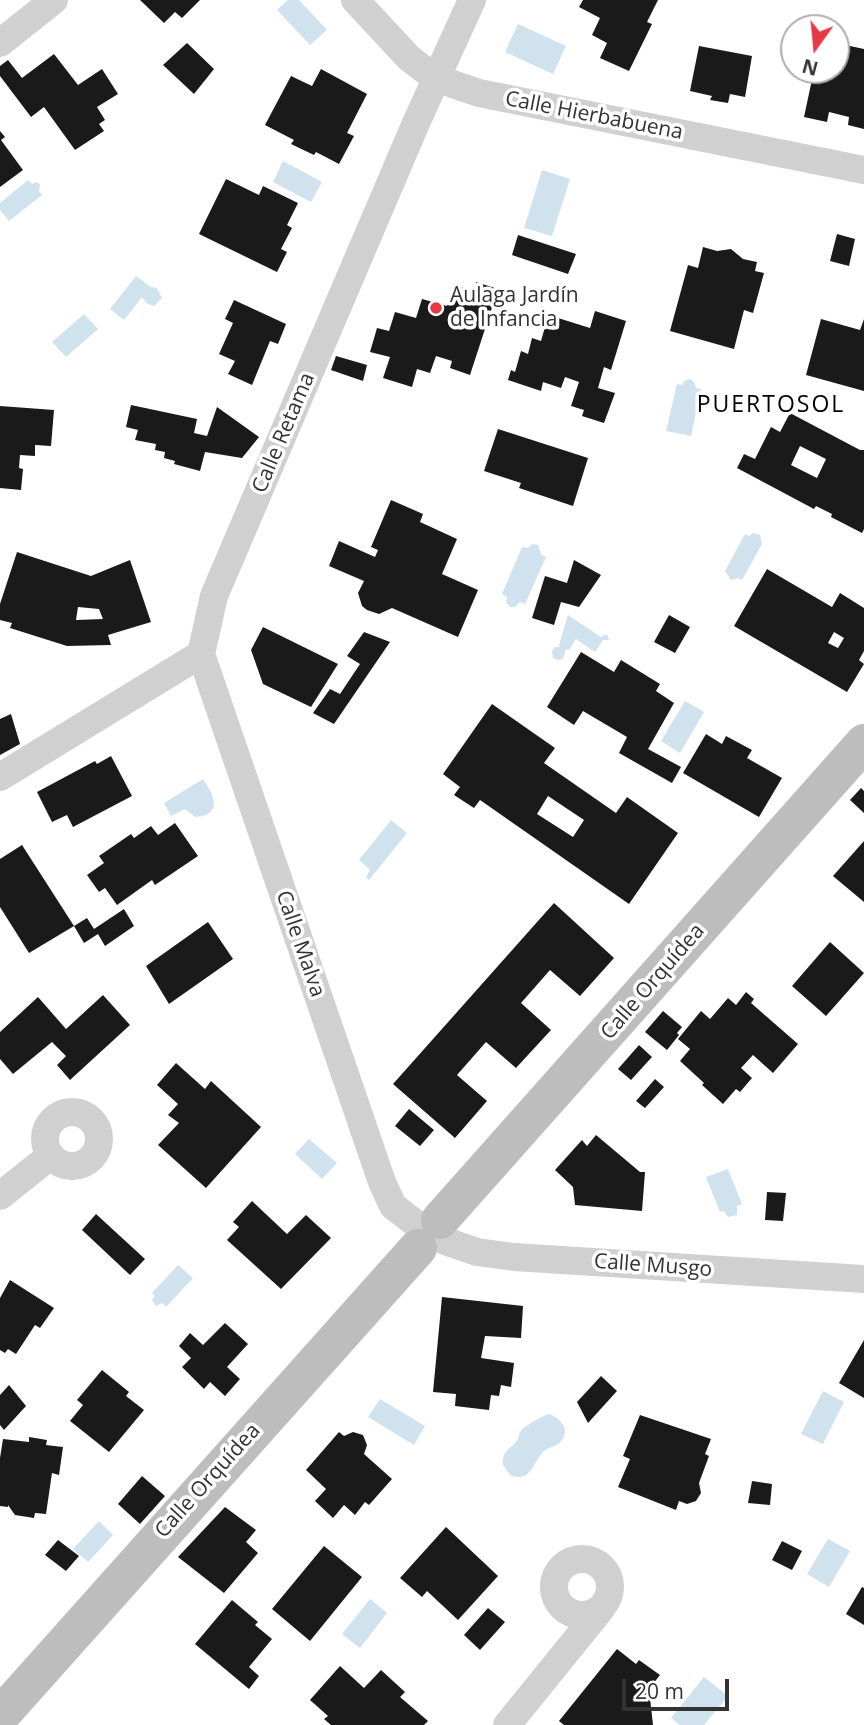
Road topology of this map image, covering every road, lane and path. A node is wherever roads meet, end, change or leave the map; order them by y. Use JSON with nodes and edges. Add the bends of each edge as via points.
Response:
{"nodes":[{"id":1,"x":54,"y":0,"type":"edge"},
{"id":2,"x":355,"y":0,"type":"edge"},
{"id":3,"x":472,"y":0,"type":"edge"},
{"id":4,"x":0,"y":43,"type":"edge"},
{"id":5,"x":435,"y":78,"type":"junction"},
{"id":6,"x":864,"y":170,"type":"edge"},
{"id":7,"x":201,"y":654,"type":"junction"},
{"id":8,"x":864,"y":743,"type":"edge"},
{"id":9,"x":0,"y":777,"type":"edge"},
{"id":10,"x":50,"y":1156,"type":"dead end"},
{"id":11,"x":0,"y":1196,"type":"edge"},
{"id":12,"x":430,"y":1233,"type":"junction"},
{"id":13,"x":864,"y":1279,"type":"edge"},
{"id":14,"x":601,"y":1609,"type":"dead end"},
{"id":15,"x":0,"y":1716,"type":"edge"},
{"id":16,"x":507,"y":1725,"type":"edge"}],
"edges":[{"from":1,"to":4,"type":"street"},
{"from":2,"to":5,"type":"street","name":"Calle Hierbabuena","via":[[409,58]]},
{"from":3,"to":5,"type":"street","name":"Calle Retama"},
{"from":5,"to":6,"type":"street","name":"Calle Hierbabuena","via":[[479,93]]},
{"from":5,"to":7,"type":"street","name":"Calle Retama","via":[[214,596]]},
{"from":7,"to":9,"type":"street"},
{"from":7,"to":12,"type":"street","name":"Calle Malva","via":[[382,1182],[393,1206]]},
{"from":8,"to":12,"type":"street","name":"Calle Orquídea"},
{"from":10,"to":11,"type":"street"},
{"from":12,"to":13,"type":"street","name":"Calle Musgo","via":[[477,1252],[513,1257]]},
{"from":12,"to":15,"type":"street","name":"Calle Orquídea"},
{"from":14,"to":16,"type":"street"}]}
